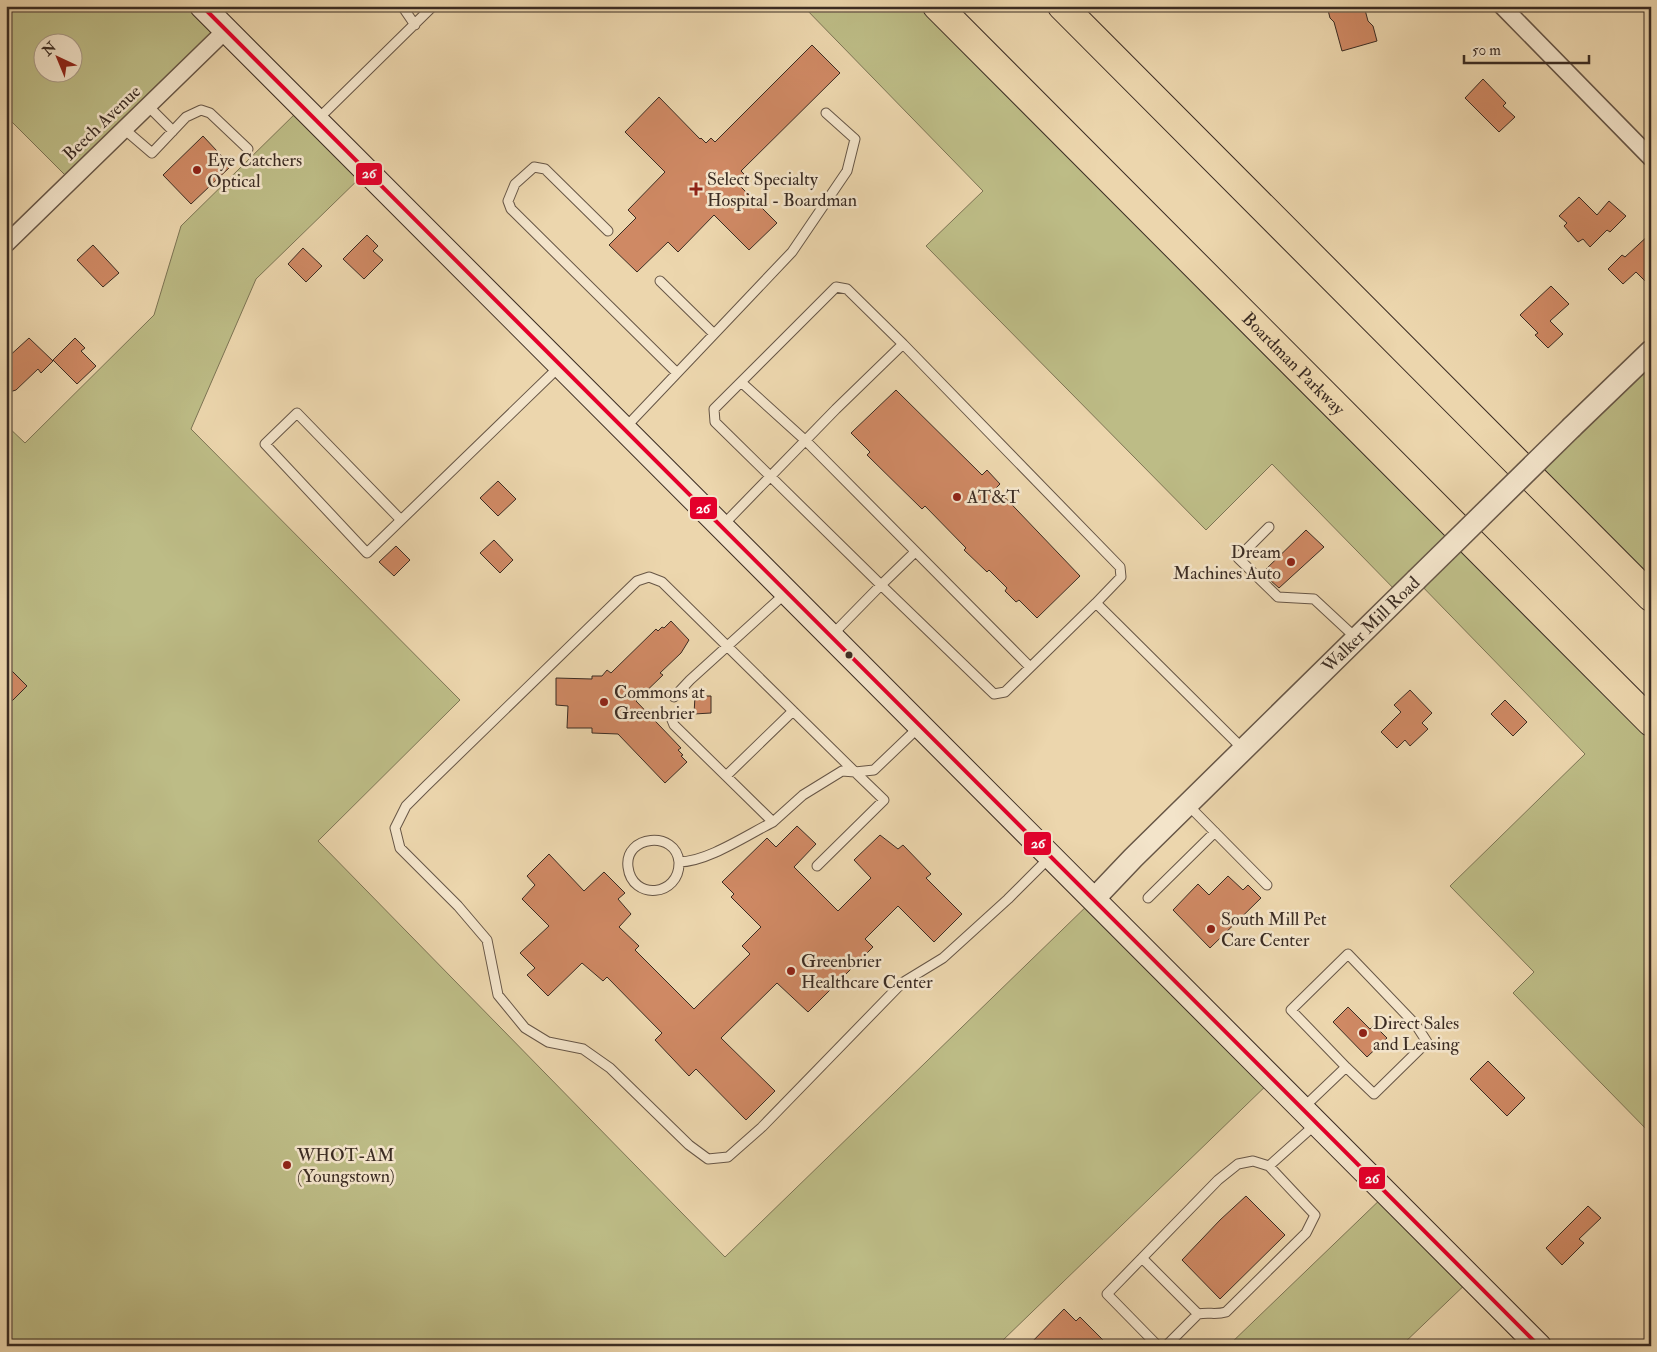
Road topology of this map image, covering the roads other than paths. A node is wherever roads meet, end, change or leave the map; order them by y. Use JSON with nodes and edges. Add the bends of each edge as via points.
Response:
{"nodes":[{"id":1,"x":202,"y":6,"type":"edge"},
{"id":2,"x":402,"y":6,"type":"edge"},
{"id":3,"x":433,"y":6,"type":"edge"},
{"id":4,"x":937,"y":6,"type":"edge"},
{"id":5,"x":1062,"y":6,"type":"edge"},
{"id":6,"x":1502,"y":6,"type":"edge"},
{"id":7,"x":415,"y":25,"type":"junction"},
{"id":8,"x":226,"y":30,"type":"junction"},
{"id":9,"x":148,"y":106,"type":"junction"},
{"id":10,"x":826,"y":112,"type":"dead end"},
{"id":11,"x":316,"y":121,"type":"junction"},
{"id":12,"x":124,"y":129,"type":"junction"},
{"id":13,"x":173,"y":131,"type":"junction"},
{"id":14,"x":248,"y":149,"type":"dead end"},
{"id":15,"x":1651,"y":158,"type":"edge"},
{"id":16,"x":608,"y":231,"type":"dead end"},
{"id":17,"x":6,"y":244,"type":"edge"},
{"id":18,"x":660,"y":281,"type":"dead end"},
{"id":19,"x":714,"y":334,"type":"junction"},
{"id":20,"x":903,"y":344,"type":"junction"},
{"id":21,"x":1651,"y":351,"type":"edge"},
{"id":22,"x":560,"y":365,"type":"junction"},
{"id":23,"x":677,"y":373,"type":"junction"},
{"id":24,"x":741,"y":382,"type":"junction"},
{"id":25,"x":623,"y":429,"type":"junction"},
{"id":26,"x":806,"y":442,"type":"junction"},
{"id":27,"x":770,"y":476,"type":"junction"},
{"id":28,"x":401,"y":520,"type":"junction"},
{"id":29,"x":721,"y":527,"type":"junction"},
{"id":30,"x":1268,"y":527,"type":"dead end"},
{"id":31,"x":914,"y":553,"type":"junction"},
{"id":32,"x":881,"y":586,"type":"junction"},
{"id":33,"x":787,"y":592,"type":"junction"},
{"id":34,"x":1651,"y":597,"type":"edge"},
{"id":35,"x":1096,"y":602,"type":"junction"},
{"id":36,"x":831,"y":636,"type":"junction"},
{"id":37,"x":1356,"y":638,"type":"junction"},
{"id":38,"x":727,"y":647,"type":"junction"},
{"id":39,"x":1030,"y":667,"type":"junction"},
{"id":40,"x":674,"y":697,"type":"dead end"},
{"id":41,"x":793,"y":711,"type":"junction"},
{"id":42,"x":670,"y":715,"type":"dead end"},
{"id":43,"x":1651,"y":722,"type":"edge"},
{"id":44,"x":920,"y":726,"type":"junction"},
{"id":45,"x":1244,"y":749,"type":"junction"},
{"id":46,"x":855,"y":772,"type":"junction"},
{"id":47,"x":726,"y":776,"type":"junction"},
{"id":48,"x":1187,"y":804,"type":"junction"},
{"id":49,"x":773,"y":822,"type":"junction"},
{"id":50,"x":1215,"y":832,"type":"junction"},
{"id":51,"x":1051,"y":856,"type":"junction"},
{"id":52,"x":679,"y":862,"type":"junction"},
{"id":53,"x":817,"y":866,"type":"dead end"},
{"id":54,"x":1267,"y":885,"type":"dead end"},
{"id":55,"x":1148,"y":898,"type":"dead end"},
{"id":56,"x":1094,"y":899,"type":"junction"},
{"id":57,"x":1346,"y":1067,"type":"junction"},
{"id":58,"x":1310,"y":1116,"type":"junction"},
{"id":59,"x":1269,"y":1166,"type":"junction"},
{"id":60,"x":1142,"y":1258,"type":"junction"},
{"id":61,"x":1198,"y":1314,"type":"junction"},
{"id":62,"x":1538,"y":1345,"type":"edge"},
{"id":63,"x":1158,"y":1346,"type":"edge"},
{"id":64,"x":1166,"y":1346,"type":"edge"}],
"edges":[{"from":1,"to":8,"type":"main road"},
{"from":2,"to":7,"type":"lane"},
{"from":3,"to":7,"type":"lane"},
{"from":4,"to":43,"type":"highway","name":"Boardman Parkway"},
{"from":5,"to":34,"type":"highway"},
{"from":6,"to":15,"type":"street"},
{"from":7,"to":11,"type":"lane"},
{"from":8,"to":9,"type":"street","name":"Beech Avenue"},
{"from":8,"to":11,"type":"main road"},
{"from":9,"to":12,"type":"street","name":"Beech Avenue"},
{"from":9,"to":13,"type":"lane"},
{"from":10,"to":19,"type":"lane","via":[[855,139],[847,170],[792,252]]},
{"from":11,"to":22,"type":"main road"},
{"from":12,"to":13,"type":"lane","via":[[152,153]]},
{"from":12,"to":17,"type":"street","name":"Beech Avenue"},
{"from":13,"to":14,"type":"lane","via":[[186,117],[200,110],[210,113]]},
{"from":16,"to":23,"type":"lane","via":[[545,169],[534,167],[515,184],[508,201],[511,209]]},
{"from":18,"to":19,"type":"lane"},
{"from":19,"to":23,"type":"lane"},
{"from":20,"to":24,"type":"lane","via":[[847,289],[836,287]]},
{"from":20,"to":26,"type":"lane"},
{"from":20,"to":35,"type":"lane","via":[[1120,566],[1121,577]]},
{"from":21,"to":37,"type":"street","name":"Walker Mill Road","bridge":true},
{"from":22,"to":25,"type":"main road"},
{"from":22,"to":28,"type":"lane"},
{"from":23,"to":25,"type":"lane"},
{"from":24,"to":26,"type":"lane"},
{"from":24,"to":27,"type":"lane","via":[[714,409],[715,422]]},
{"from":25,"to":29,"type":"main road"},
{"from":26,"to":27,"type":"lane"},
{"from":26,"to":31,"type":"lane"},
{"from":27,"to":29,"type":"lane"},
{"from":27,"to":32,"type":"lane"},
{"from":28,"to":28,"type":"lane","via":[[367,553],[265,444],[297,413]]},
{"from":29,"to":33,"type":"main road"},
{"from":30,"to":37,"type":"lane","via":[[1238,558],[1278,597],[1314,599]]},
{"from":31,"to":32,"type":"lane"},
{"from":31,"to":39,"type":"lane"},
{"from":32,"to":36,"type":"lane"},
{"from":32,"to":39,"type":"lane","via":[[994,694],[1005,692]]},
{"from":33,"to":36,"type":"main road"},
{"from":33,"to":38,"type":"lane"},
{"from":35,"to":39,"type":"lane"},
{"from":35,"to":45,"type":"lane"},
{"from":36,"to":44,"type":"main road"},
{"from":37,"to":45,"type":"street","name":"Walker Mill Road"},
{"from":38,"to":40,"type":"lane"},
{"from":38,"to":41,"type":"lane"},
{"from":38,"to":51,"type":"lane","via":[[662,582],[649,577],[637,581],[406,806],[395,828],[400,848],[487,940],[498,995],[525,1028],[548,1042],[583,1049],[610,1068],[689,1145],[708,1159],[728,1156],[762,1128],[902,983],[943,958]]},
{"from":41,"to":46,"type":"lane"},
{"from":41,"to":47,"type":"lane"},
{"from":42,"to":47,"type":"lane","via":[[674,725]]},
{"from":44,"to":46,"type":"lane","via":[[874,770]]},
{"from":44,"to":51,"type":"main road"},
{"from":45,"to":48,"type":"street","name":"Walker Mill Road"},
{"from":46,"to":49,"type":"lane","via":[[842,771],[803,795]]},
{"from":46,"to":53,"type":"lane","via":[[884,800]]},
{"from":47,"to":49,"type":"lane"},
{"from":48,"to":50,"type":"lane"},
{"from":48,"to":56,"type":"street","name":"Walker Mill Road"},
{"from":49,"to":52,"type":"lane","via":[[703,858]]},
{"from":50,"to":54,"type":"lane"},
{"from":50,"to":55,"type":"lane"},
{"from":51,"to":56,"type":"main road"},
{"from":52,"to":52,"type":"lane","via":[[674,849],[655,839],[645,840],[636,846],[628,866],[637,885],[657,891],[675,879]]},
{"from":56,"to":58,"type":"main road"},
{"from":57,"to":57,"type":"lane","via":[[1374,1094],[1427,1042],[1416,1025],[1348,954],[1291,1010]]},
{"from":57,"to":58,"type":"lane"},
{"from":58,"to":59,"type":"lane"},
{"from":58,"to":62,"type":"main road"},
{"from":59,"to":60,"type":"lane","via":[[1253,1161],[1238,1164],[1218,1180]]},
{"from":59,"to":61,"type":"lane","via":[[1315,1215],[1306,1233],[1226,1312]]},
{"from":60,"to":61,"type":"lane"},
{"from":60,"to":63,"type":"lane","via":[[1106,1294]]},
{"from":61,"to":64,"type":"lane"}]}
